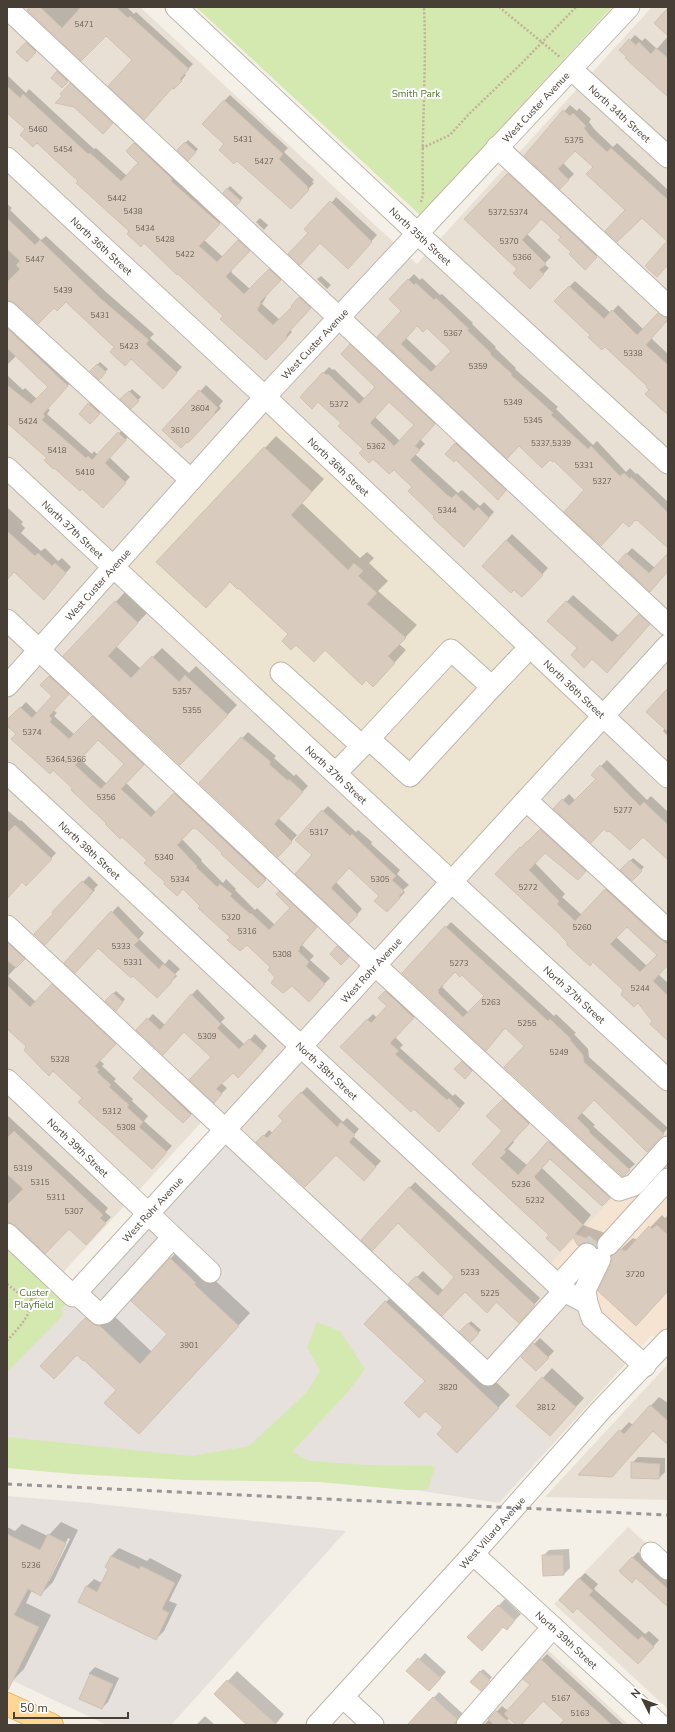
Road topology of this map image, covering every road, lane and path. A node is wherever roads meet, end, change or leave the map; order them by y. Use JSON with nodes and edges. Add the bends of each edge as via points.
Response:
{"nodes":[{"id":1,"x":176,"y":7,"type":"edge"},
{"id":2,"x":424,"y":7,"type":"edge"},
{"id":3,"x":500,"y":7,"type":"edge"},
{"id":4,"x":575,"y":7,"type":"edge"},
{"id":5,"x":629,"y":7,"type":"edge"},
{"id":6,"x":7,"y":8,"type":"edge"},
{"id":7,"x":543,"y":42,"type":"junction"},
{"id":8,"x":566,"y":63,"type":"junction"},
{"id":9,"x":497,"y":147,"type":"junction"},
{"id":10,"x":422,"y":148,"type":"junction"},
{"id":11,"x":7,"y":158,"type":"edge"},
{"id":12,"x":668,"y":158,"type":"edge"},
{"id":13,"x":420,"y":207,"type":"dead end"},
{"id":14,"x":417,"y":232,"type":"junction"},
{"id":15,"x":668,"y":306,"type":"edge"},
{"id":16,"x":7,"y":312,"type":"edge"},
{"id":17,"x":338,"y":317,"type":"junction"},
{"id":18,"x":265,"y":398,"type":"junction"},
{"id":19,"x":668,"y":463,"type":"edge"},
{"id":20,"x":7,"y":468,"type":"edge"},
{"id":21,"x":191,"y":480,"type":"junction"},
{"id":22,"x":113,"y":566,"type":"junction"},
{"id":23,"x":7,"y":620,"type":"edge"},
{"id":24,"x":668,"y":625,"type":"edge"},
{"id":25,"x":668,"y":645,"type":"edge"},
{"id":26,"x":530,"y":647,"type":"junction"},
{"id":27,"x":39,"y":650,"type":"junction"},
{"id":28,"x":281,"y":673,"type":"dead end"},
{"id":29,"x":7,"y":686,"type":"edge"},
{"id":30,"x":492,"y":687,"type":"junction"},
{"id":31,"x":604,"y":716,"type":"junction"},
{"id":32,"x":365,"y":742,"type":"junction"},
{"id":33,"x":7,"y":773,"type":"edge"},
{"id":34,"x":336,"y":773,"type":"junction"},
{"id":35,"x":668,"y":777,"type":"edge"},
{"id":36,"x":526,"y":800,"type":"junction"},
{"id":37,"x":451,"y":881,"type":"junction"},
{"id":38,"x":7,"y":926,"type":"edge"},
{"id":39,"x":668,"y":930,"type":"edge"},
{"id":40,"x":375,"y":965,"type":"junction"},
{"id":41,"x":301,"y":1046,"type":"junction"},
{"id":42,"x":7,"y":1080,"type":"edge"},
{"id":43,"x":668,"y":1080,"type":"edge"},
{"id":44,"x":226,"y":1129,"type":"junction"},
{"id":45,"x":668,"y":1147,"type":"edge"},
{"id":46,"x":668,"y":1179,"type":"edge"},
{"id":47,"x":150,"y":1214,"type":"junction"},
{"id":48,"x":7,"y":1234,"type":"edge"},
{"id":49,"x":173,"y":1237,"type":"junction"},
{"id":50,"x":598,"y":1250,"type":"junction"},
{"id":51,"x":210,"y":1272,"type":"dead end"},
{"id":52,"x":7,"y":1284,"type":"edge"},
{"id":53,"x":561,"y":1289,"type":"junction"},
{"id":54,"x":69,"y":1291,"type":"junction"},
{"id":55,"x":31,"y":1298,"type":"junction"},
{"id":56,"x":588,"y":1303,"type":"junction"},
{"id":57,"x":668,"y":1340,"type":"edge"},
{"id":58,"x":7,"y":1341,"type":"edge"},
{"id":59,"x":644,"y":1366,"type":"junction"},
{"id":60,"x":473,"y":1554,"type":"junction"},
{"id":61,"x":651,"y":1554,"type":"dead end"},
{"id":62,"x":668,"y":1569,"type":"edge"},
{"id":63,"x":553,"y":1627,"type":"junction"},
{"id":64,"x":343,"y":1697,"type":"junction"},
{"id":65,"x":7,"y":1704,"type":"edge"},
{"id":66,"x":52,"y":1725,"type":"edge"},
{"id":67,"x":317,"y":1725,"type":"edge"},
{"id":68,"x":373,"y":1725,"type":"edge"},
{"id":69,"x":467,"y":1725,"type":"edge"},
{"id":70,"x":660,"y":1725,"type":"edge"}],
"edges":[{"from":1,"to":14,"type":"street","name":"North 35th Street"},
{"from":2,"to":10,"type":"path","via":[[426,44]]},
{"from":3,"to":7,"type":"path"},
{"from":4,"to":7,"type":"path"},
{"from":5,"to":8,"type":"street","name":"West Custer Avenue"},
{"from":6,"to":17,"type":"street"},
{"from":7,"to":8,"type":"path"},
{"from":7,"to":10,"type":"path","via":[[450,135]]},
{"from":8,"to":9,"type":"street","name":"West Custer Avenue"},
{"from":8,"to":12,"type":"street","name":"North 34th Street"},
{"from":9,"to":14,"type":"street","name":"West Custer Avenue"},
{"from":9,"to":15,"type":"street"},
{"from":10,"to":13,"type":"path","via":[[423,195]]},
{"from":11,"to":18,"type":"street","name":"North 36th Street"},
{"from":14,"to":17,"type":"street","name":"West Custer Avenue"},
{"from":14,"to":19,"type":"street","name":"North 35th Street"},
{"from":16,"to":21,"type":"street"},
{"from":17,"to":18,"type":"street","name":"West Custer Avenue"},
{"from":17,"to":24,"type":"street"},
{"from":18,"to":21,"type":"street","name":"West Custer Avenue"},
{"from":18,"to":26,"type":"street","name":"North 36th Street"},
{"from":20,"to":22,"type":"street","name":"North 37th Street"},
{"from":21,"to":22,"type":"street","name":"West Custer Avenue"},
{"from":22,"to":27,"type":"street","name":"West Custer Avenue"},
{"from":22,"to":34,"type":"street","name":"North 37th Street"},
{"from":23,"to":27,"type":"street"},
{"from":25,"to":31,"type":"street","name":"West Rohr Avenue"},
{"from":26,"to":30,"type":"street"},
{"from":26,"to":31,"type":"street","name":"North 36th Street"},
{"from":27,"to":29,"type":"street","name":"West Custer Avenue"},
{"from":27,"to":40,"type":"street"},
{"from":28,"to":32,"type":"street"},
{"from":30,"to":32,"type":"street","via":[[410,776]]},
{"from":30,"to":32,"type":"street","via":[[451,650]]},
{"from":31,"to":35,"type":"street","name":"North 36th Street"},
{"from":31,"to":36,"type":"street","name":"West Rohr Avenue"},
{"from":32,"to":34,"type":"street"},
{"from":33,"to":41,"type":"street","name":"North 38th Street"},
{"from":34,"to":37,"type":"street","name":"North 37th Street"},
{"from":36,"to":37,"type":"street","name":"West Rohr Avenue"},
{"from":36,"to":39,"type":"street"},
{"from":37,"to":40,"type":"street","name":"West Rohr Avenue"},
{"from":37,"to":43,"type":"street","name":"North 37th Street"},
{"from":38,"to":44,"type":"street"},
{"from":40,"to":41,"type":"street","name":"West Rohr Avenue"},
{"from":40,"to":45,"type":"street","via":[[619,1190],[634,1185]]},
{"from":41,"to":44,"type":"street","name":"West Rohr Avenue"},
{"from":41,"to":53,"type":"street","name":"North 38th Street"},
{"from":42,"to":47,"type":"street","name":"North 39th Street"},
{"from":44,"to":47,"type":"street","name":"West Rohr Avenue"},
{"from":44,"to":53,"type":"street","via":[[488,1375]]},
{"from":46,"to":50,"type":"street"},
{"from":47,"to":49,"type":"street","name":"North 39th Street"},
{"from":47,"to":54,"type":"street","name":"West Rohr Avenue"},
{"from":48,"to":54,"type":"street"},
{"from":49,"to":51,"type":"street","name":"North 39th Street"},
{"from":49,"to":54,"type":"street","via":[[104,1313],[99,1314]]},
{"from":50,"to":53,"type":"street"},
{"from":50,"to":56,"type":"street","via":[[585,1290]]},
{"from":52,"to":55,"type":"path","via":[[21,1295]]},
{"from":53,"to":56,"type":"street","name":"North 38th Street"},
{"from":54,"to":55,"type":"path","via":[[50,1292]]},
{"from":55,"to":58,"type":"path","via":[[32,1307],[28,1316]]},
{"from":56,"to":59,"type":"street","via":[[592,1318]]},
{"from":57,"to":59,"type":"street","name":"West Villard Avenue"},
{"from":59,"to":60,"type":"street","name":"West Villard Avenue","via":[[601,1410]]},
{"from":60,"to":63,"type":"street","name":"North 39th Street"},
{"from":60,"to":64,"type":"street","name":"West Villard Avenue"},
{"from":61,"to":62,"type":"street"},
{"from":63,"to":69,"type":"street"},
{"from":63,"to":70,"type":"street","name":"North 39th Street"},
{"from":64,"to":67,"type":"street","name":"West Villard Avenue"},
{"from":64,"to":68,"type":"street"},
{"from":65,"to":66,"type":"main road"}]}
